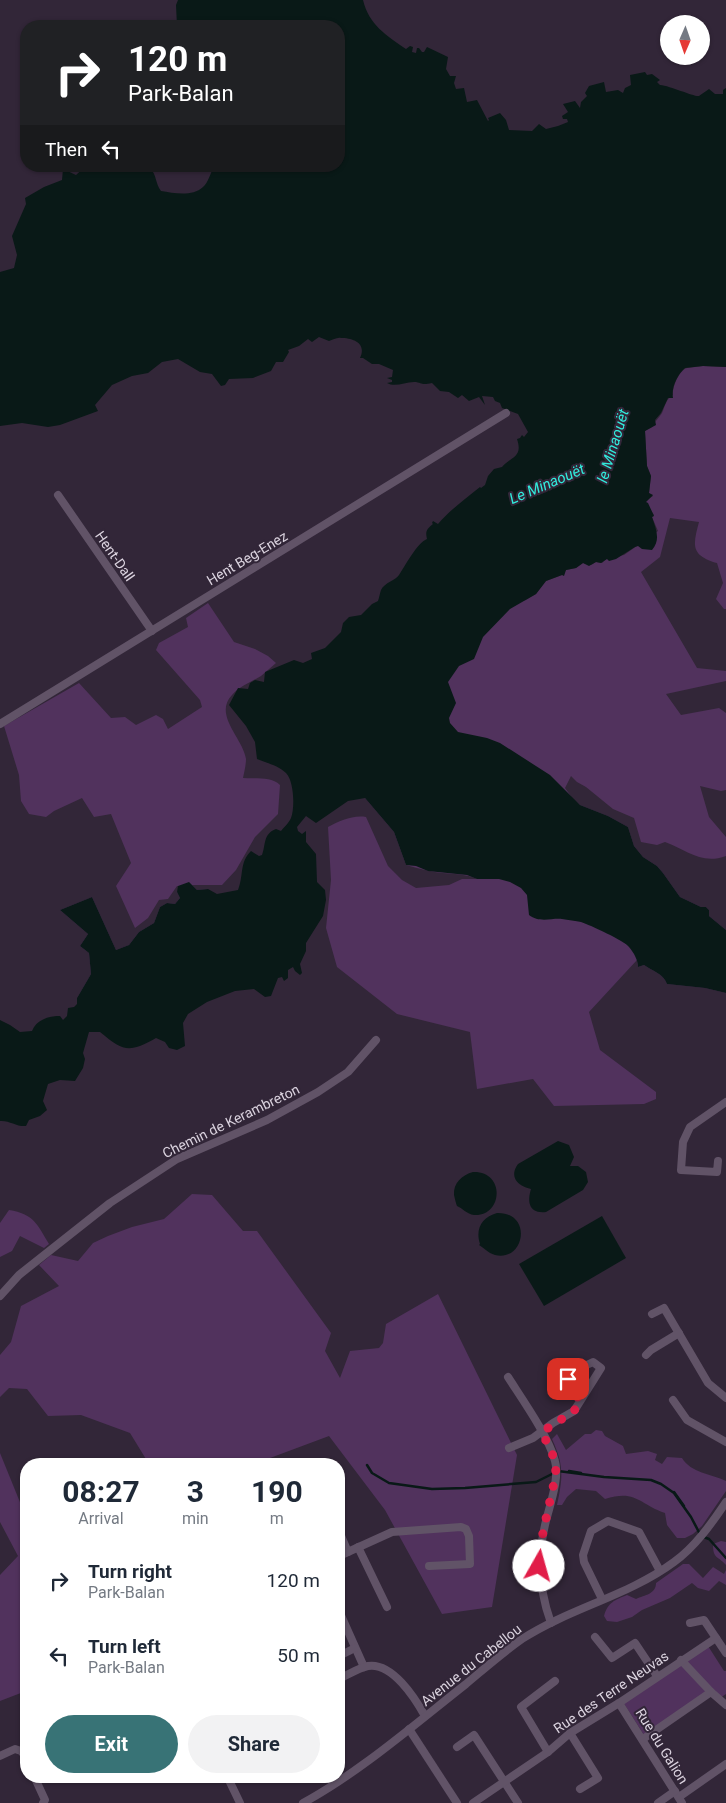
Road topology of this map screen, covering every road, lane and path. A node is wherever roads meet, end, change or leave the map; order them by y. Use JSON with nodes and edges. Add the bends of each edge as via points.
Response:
{"nodes":[{"id":1,"x":506,"y":413,"type":"dead end"},
{"id":2,"x":58,"y":495,"type":"dead end"},
{"id":3,"x":152,"y":631,"type":"junction"},
{"id":4,"x":0,"y":724,"type":"edge"},
{"id":5,"x":376,"y":1040,"type":"dead end"},
{"id":6,"x":726,"y":1102,"type":"edge"},
{"id":7,"x":718,"y":1161,"type":"dead end"},
{"id":8,"x":0,"y":1296,"type":"edge"},
{"id":9,"x":652,"y":1314,"type":"dead end"},
{"id":10,"x":679,"y":1333,"type":"junction"},
{"id":11,"x":646,"y":1355,"type":"dead end"},
{"id":12,"x":508,"y":1377,"type":"dead end"},
{"id":13,"x":726,"y":1398,"type":"edge"},
{"id":14,"x":581,"y":1400,"type":"junction"},
{"id":15,"x":673,"y":1400,"type":"dead end"},
{"id":16,"x":542,"y":1432,"type":"junction"},
{"id":17,"x":726,"y":1442,"type":"edge"},
{"id":18,"x":509,"y":1448,"type":"dead end"},
{"id":19,"x":726,"y":1502,"type":"edge"},
{"id":20,"x":345,"y":1545,"type":"edge"},
{"id":21,"x":358,"y":1547,"type":"junction"},
{"id":22,"x":348,"y":1552,"type":"junction"},
{"id":23,"x":345,"y":1553,"type":"edge"},
{"id":24,"x":429,"y":1566,"type":"dead end"},
{"id":25,"x":660,"y":1571,"type":"junction"},
{"id":26,"x":602,"y":1599,"type":"junction"},
{"id":27,"x":387,"y":1607,"type":"dead end"},
{"id":28,"x":551,"y":1623,"type":"junction"},
{"id":29,"x":690,"y":1623,"type":"dead end"},
{"id":30,"x":345,"y":1625,"type":"edge"},
{"id":31,"x":595,"y":1637,"type":"dead end"},
{"id":32,"x":716,"y":1638,"type":"junction"},
{"id":33,"x":355,"y":1648,"type":"junction"},
{"id":34,"x":345,"y":1653,"type":"edge"},
{"id":35,"x":726,"y":1653,"type":"edge"},
{"id":36,"x":681,"y":1660,"type":"junction"},
{"id":37,"x":364,"y":1667,"type":"junction"},
{"id":38,"x":345,"y":1676,"type":"edge"},
{"id":39,"x":657,"y":1676,"type":"junction"},
{"id":40,"x":555,"y":1681,"type":"dead end"},
{"id":41,"x":711,"y":1692,"type":"junction"},
{"id":42,"x":724,"y":1701,"type":"edge"},
{"id":43,"x":619,"y":1703,"type":"junction"},
{"id":44,"x":424,"y":1716,"type":"junction"},
{"id":45,"x":409,"y":1728,"type":"junction"},
{"id":46,"x":570,"y":1733,"type":"junction"},
{"id":47,"x":643,"y":1739,"type":"junction"},
{"id":48,"x":457,"y":1747,"type":"dead end"},
{"id":49,"x":20,"y":1752,"type":"edge"},
{"id":50,"x":548,"y":1752,"type":"junction"},
{"id":51,"x":0,"y":1756,"type":"edge"},
{"id":52,"x":726,"y":1764,"type":"edge"},
{"id":53,"x":345,"y":1776,"type":"edge"},
{"id":54,"x":505,"y":1782,"type":"junction"},
{"id":55,"x":37,"y":1783,"type":"edge"},
{"id":56,"x":230,"y":1783,"type":"edge"},
{"id":57,"x":334,"y":1783,"type":"edge"},
{"id":58,"x":580,"y":1789,"type":"dead end"},
{"id":59,"x":679,"y":1797,"type":"edge"},
{"id":60,"x":43,"y":1803,"type":"edge"},
{"id":61,"x":240,"y":1803,"type":"edge"},
{"id":62,"x":303,"y":1803,"type":"edge"},
{"id":63,"x":457,"y":1803,"type":"edge"},
{"id":64,"x":473,"y":1803,"type":"edge"},
{"id":65,"x":518,"y":1803,"type":"edge"},
{"id":66,"x":658,"y":1803,"type":"edge"}],
"edges":[{"from":1,"to":3,"type":"street","name":"Hent Beg-Enez"},
{"from":2,"to":3,"type":"street","name":"Hent-Dall"},
{"from":3,"to":4,"type":"street","name":"Hent Beg-Enez"},
{"from":5,"to":8,"type":"street","name":"Chemin de Kerambreton","via":[[348,1072],[318,1092],[267,1120],[177,1159],[110,1203],[19,1275]]},
{"from":6,"to":7,"type":"street","via":[[690,1127],[683,1142],[681,1170],[717,1172]]},
{"from":9,"to":10,"type":"street","via":[[664,1308]]},
{"from":10,"to":11,"type":"street"},
{"from":10,"to":13,"type":"street","via":[[708,1383]]},
{"from":12,"to":16,"type":"street"},
{"from":14,"to":14,"type":"street","via":[[601,1368],[593,1362],[568,1374],[575,1395]]},
{"from":14,"to":16,"type":"street","via":[[574,1411]]},
{"from":15,"to":17,"type":"street","via":[[686,1420]]},
{"from":16,"to":18,"type":"street"},
{"from":16,"to":28,"type":"street","via":[[556,1467],[539,1558],[542,1592]]},
{"from":19,"to":25,"type":"street","name":"Avenue du Cabellou","via":[[689,1549]]},
{"from":20,"to":22,"type":"street"},
{"from":21,"to":22,"type":"street"},
{"from":21,"to":24,"type":"street","via":[[392,1532],[466,1529],[470,1564]]},
{"from":21,"to":27,"type":"street"},
{"from":22,"to":23,"type":"street"},
{"from":25,"to":26,"type":"street","name":"Avenue du Cabellou"},
{"from":25,"to":26,"type":"street","via":[[639,1532],[608,1522],[591,1530],[584,1562]]},
{"from":26,"to":28,"type":"street","name":"Avenue du Cabellou"},
{"from":28,"to":44,"type":"street","name":"Avenue du Cabellou","via":[[521,1640]]},
{"from":29,"to":32,"type":"street","via":[[704,1620]]},
{"from":30,"to":33,"type":"street"},
{"from":31,"to":39,"type":"street","via":[[612,1658],[636,1643]]},
{"from":32,"to":35,"type":"street"},
{"from":32,"to":36,"type":"street","name":"Rue des Terre Neuvas"},
{"from":33,"to":34,"type":"street"},
{"from":33,"to":37,"type":"street"},
{"from":36,"to":39,"type":"street","name":"Rue des Terre Neuvas"},
{"from":36,"to":41,"type":"street"},
{"from":37,"to":38,"type":"street"},
{"from":37,"to":44,"type":"street","via":[[377,1666],[396,1676]]},
{"from":39,"to":43,"type":"street","name":"Rue des Terre Neuvas"},
{"from":40,"to":50,"type":"street","via":[[521,1707]]},
{"from":41,"to":42,"type":"street"},
{"from":41,"to":47,"type":"street"},
{"from":43,"to":46,"type":"street","name":"Rue des Terre Neuvas"},
{"from":43,"to":47,"type":"street","name":"Rue du Galion"},
{"from":44,"to":45,"type":"street","name":"Avenue du Cabellou"},
{"from":45,"to":53,"type":"street","name":"Avenue du Cabellou"},
{"from":45,"to":63,"type":"street"},
{"from":46,"to":50,"type":"street","name":"Rue des Terre Neuvas"},
{"from":46,"to":58,"type":"street","via":[[598,1778]]},
{"from":47,"to":59,"type":"street","name":"Rue du Galion"},
{"from":48,"to":54,"type":"street","via":[[474,1735]]},
{"from":49,"to":51,"type":"street","via":[[15,1749]]},
{"from":50,"to":54,"type":"street","name":"Rue des Terre Neuvas"},
{"from":52,"to":59,"type":"street"},
{"from":54,"to":64,"type":"street","name":"Rue des Terre Neuvas"},
{"from":54,"to":65,"type":"street"},
{"from":55,"to":60,"type":"street","via":[[45,1800]]},
{"from":56,"to":61,"type":"street"},
{"from":57,"to":62,"type":"street","name":"Avenue du Cabellou"},
{"from":59,"to":66,"type":"street"}]}
